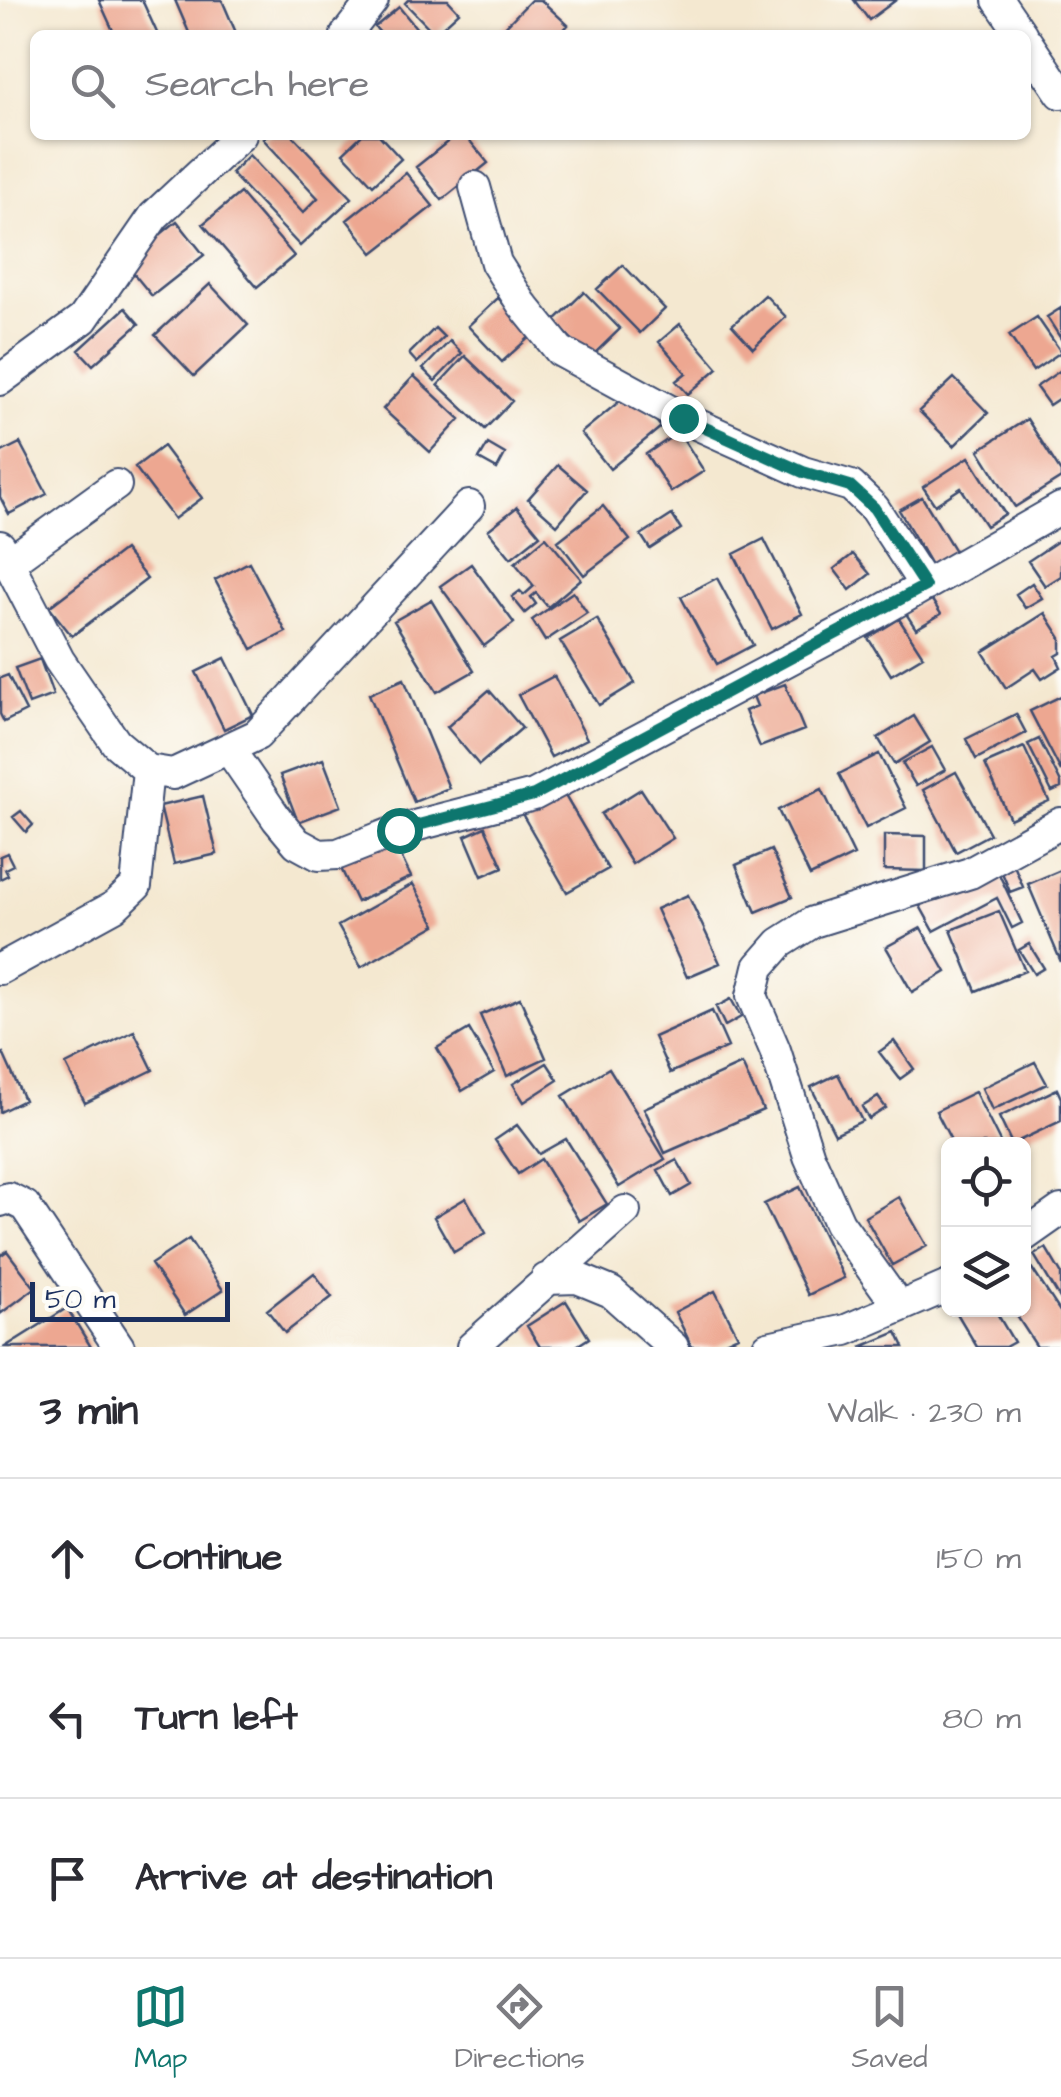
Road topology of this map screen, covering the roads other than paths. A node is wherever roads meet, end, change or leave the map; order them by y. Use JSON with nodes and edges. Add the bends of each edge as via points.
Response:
{"nodes":[{"id":1,"x":373,"y":0,"type":"edge"},
{"id":2,"x":998,"y":0,"type":"edge"},
{"id":3,"x":356,"y":30,"type":"edge"},
{"id":4,"x":1019,"y":30,"type":"edge"},
{"id":5,"x":1031,"y":49,"type":"edge"},
{"id":6,"x":1061,"y":93,"type":"edge"},
{"id":7,"x":237,"y":140,"type":"edge"},
{"id":8,"x":475,"y":187,"type":"dead end"},
{"id":9,"x":0,"y":380,"type":"edge"},
{"id":10,"x":116,"y":485,"type":"dead end"},
{"id":11,"x":469,"y":506,"type":"dead end"},
{"id":12,"x":1061,"y":508,"type":"edge"},
{"id":13,"x":4,"y":554,"type":"edge"},
{"id":14,"x":925,"y":586,"type":"junction"},
{"id":15,"x":229,"y":749,"type":"junction"},
{"id":16,"x":148,"y":770,"type":"junction"},
{"id":17,"x":1061,"y":822,"type":"edge"},
{"id":18,"x":0,"y":969,"type":"edge"},
{"id":19,"x":0,"y":1202,"type":"edge"},
{"id":20,"x":1061,"y":1210,"type":"edge"},
{"id":21,"x":624,"y":1211,"type":"dead end"},
{"id":22,"x":1031,"y":1231,"type":"edge"},
{"id":23,"x":546,"y":1280,"type":"junction"},
{"id":24,"x":941,"y":1289,"type":"edge"},
{"id":25,"x":900,"y":1308,"type":"junction"},
{"id":26,"x":119,"y":1347,"type":"edge"},
{"id":27,"x":472,"y":1347,"type":"edge"},
{"id":28,"x":673,"y":1347,"type":"edge"},
{"id":29,"x":768,"y":1347,"type":"edge"}],
"edges":[{"from":1,"to":3,"type":"street"},
{"from":2,"to":4,"type":"street"},
{"from":5,"to":6,"type":"street"},
{"from":7,"to":9,"type":"street","via":[[154,216],[83,318]]},
{"from":8,"to":14,"type":"street","via":[[496,262],[560,351],[683,418],[850,486],[874,508]]},
{"from":10,"to":13,"type":"street"},
{"from":11,"to":15,"type":"street","via":[[257,735]]},
{"from":12,"to":14,"type":"street"},
{"from":13,"to":16,"type":"street","via":[[59,660],[116,743]]},
{"from":14,"to":15,"type":"street","via":[[534,795],[399,830],[338,854],[320,855],[298,843]]},
{"from":15,"to":16,"type":"street","via":[[173,774]]},
{"from":16,"to":18,"type":"street","via":[[136,886],[114,906]]},
{"from":17,"to":25,"type":"street","via":[[970,873],[813,922],[780,942],[759,967],[752,996],[810,1156],[839,1224]]},
{"from":19,"to":26,"type":"street","via":[[9,1198],[25,1206]]},
{"from":20,"to":22,"type":"street"},
{"from":21,"to":23,"type":"street"},
{"from":23,"to":27,"type":"street"},
{"from":23,"to":28,"type":"street","via":[[576,1278],[611,1292]]},
{"from":24,"to":25,"type":"street"},
{"from":25,"to":29,"type":"street","via":[[846,1330]]}]}
